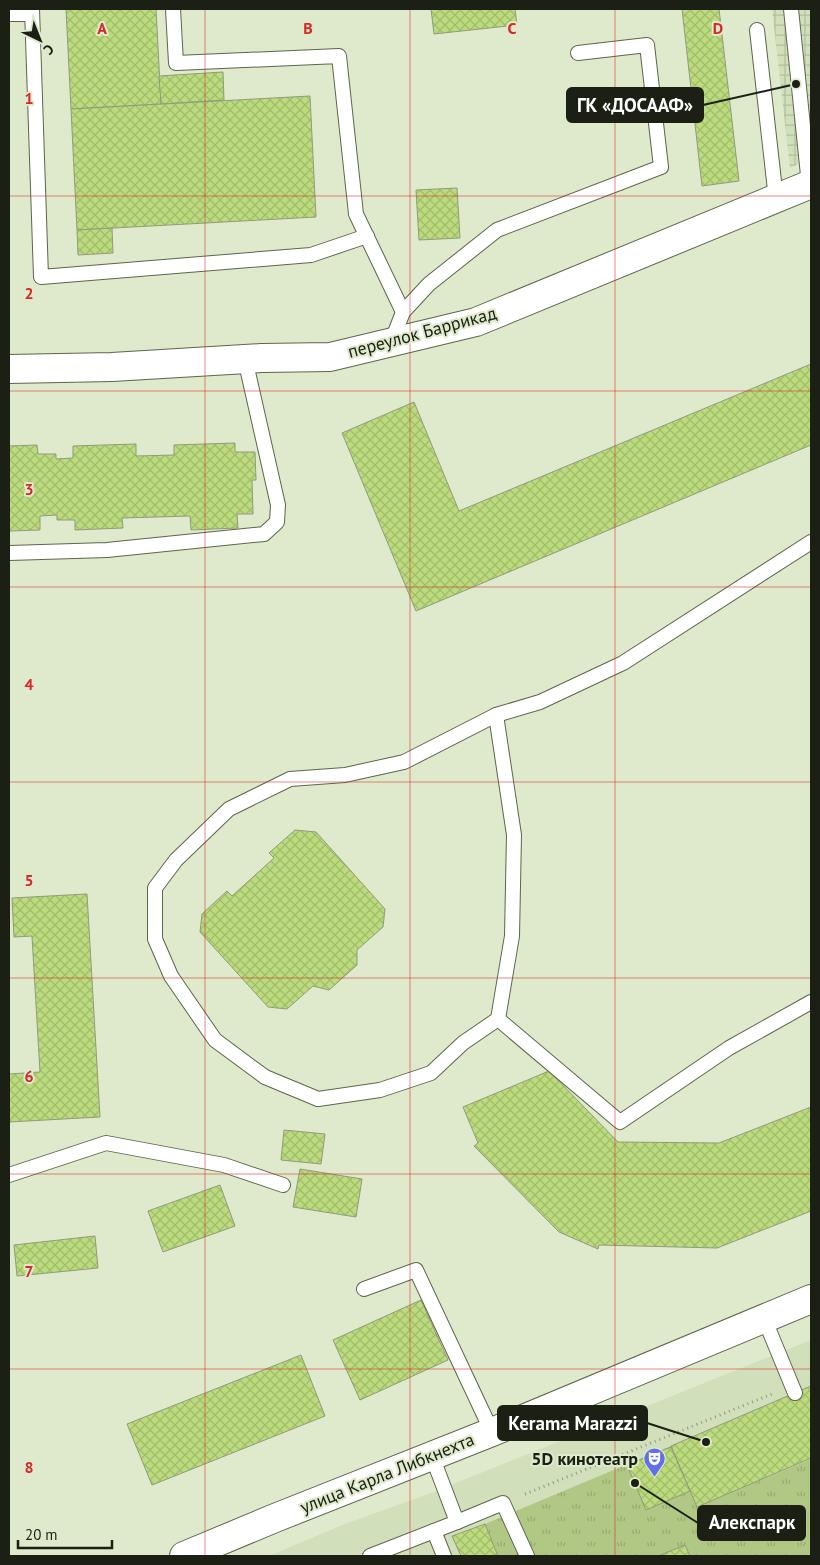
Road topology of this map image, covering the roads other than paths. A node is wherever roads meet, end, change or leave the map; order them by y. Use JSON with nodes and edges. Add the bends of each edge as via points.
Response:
{"nodes":[{"id":1,"x":173,"y":9,"type":"edge"},
{"id":2,"x":790,"y":9,"type":"edge"},
{"id":3,"x":31,"y":11,"type":"edge"},
{"id":4,"x":9,"y":14,"type":"edge"},
{"id":5,"x":757,"y":30,"type":"dead end"},
{"id":6,"x":578,"y":53,"type":"dead end"},
{"id":7,"x":810,"y":185,"type":"edge"},
{"id":8,"x":776,"y":199,"type":"junction"},
{"id":9,"x":367,"y":236,"type":"junction"},
{"id":10,"x":403,"y":312,"type":"junction"},
{"id":11,"x":391,"y":343,"type":"junction"},
{"id":12,"x":245,"y":360,"type":"junction"},
{"id":13,"x":9,"y":369,"type":"edge"},
{"id":14,"x":811,"y":542,"type":"edge"},
{"id":15,"x":9,"y":552,"type":"edge"},
{"id":16,"x":496,"y":715,"type":"junction"},
{"id":17,"x":811,"y":1002,"type":"edge"},
{"id":18,"x":498,"y":1019,"type":"junction"},
{"id":19,"x":9,"y":1175,"type":"edge"},
{"id":20,"x":283,"y":1185,"type":"dead end"},
{"id":21,"x":364,"y":1289,"type":"dead end"},
{"id":22,"x":811,"y":1299,"type":"edge"},
{"id":23,"x":764,"y":1318,"type":"junction"},
{"id":24,"x":793,"y":1389,"type":"road end"},
{"id":25,"x":492,"y":1432,"type":"junction"},
{"id":26,"x":432,"y":1456,"type":"junction"},
{"id":27,"x":457,"y":1522,"type":"junction"},
{"id":28,"x":434,"y":1531,"type":"junction"},
{"id":29,"x":184,"y":1556,"type":"edge"},
{"id":30,"x":370,"y":1556,"type":"edge"},
{"id":31,"x":444,"y":1556,"type":"edge"},
{"id":32,"x":527,"y":1556,"type":"edge"}],
"edges":[{"from":1,"to":9,"type":"lane","via":[[176,63],[339,56],[356,214]]},
{"from":2,"to":7,"type":"lane"},
{"from":3,"to":4,"type":"lane"},
{"from":3,"to":9,"type":"lane","via":[[40,277],[311,255]]},
{"from":5,"to":8,"type":"lane"},
{"from":6,"to":10,"type":"lane","via":[[647,45],[661,167],[497,230],[430,284]]},
{"from":7,"to":8,"type":"street","name":"переулок Баррикад"},
{"from":8,"to":11,"type":"street","name":"переулок Баррикад","via":[[476,322]]},
{"from":9,"to":10,"type":"lane"},
{"from":10,"to":11,"type":"lane"},
{"from":11,"to":12,"type":"street","name":"переулок Баррикад","via":[[330,357]]},
{"from":12,"to":13,"type":"street","name":"переулок Баррикад"},
{"from":12,"to":15,"type":"lane","via":[[278,505],[277,522],[264,534],[107,550]]},
{"from":14,"to":16,"type":"lane","via":[[623,663],[540,702]]},
{"from":16,"to":18,"type":"lane","via":[[514,835],[512,936]]},
{"from":16,"to":18,"type":"lane","via":[[404,762],[345,775],[290,779],[228,809],[176,860],[155,888],[155,939],[171,976],[215,1040],[265,1077],[318,1099],[380,1090],[431,1073],[463,1043]]},
{"from":17,"to":18,"type":"lane","via":[[729,1048],[620,1122]]},
{"from":19,"to":20,"type":"lane","via":[[106,1143],[224,1165]]},
{"from":21,"to":25,"type":"lane","via":[[416,1270]]},
{"from":22,"to":23,"type":"street","name":"улица Карла Либкнехта"},
{"from":23,"to":24,"type":"lane"},
{"from":23,"to":25,"type":"street","name":"улица Карла Либкнехта"},
{"from":25,"to":26,"type":"street","name":"улица Карла Либкнехта"},
{"from":26,"to":27,"type":"lane"},
{"from":26,"to":29,"type":"street","name":"улица Карла Либкнехта"},
{"from":27,"to":28,"type":"lane"},
{"from":27,"to":32,"type":"lane","via":[[503,1503]]},
{"from":28,"to":30,"type":"lane"},
{"from":28,"to":31,"type":"lane"}]}
